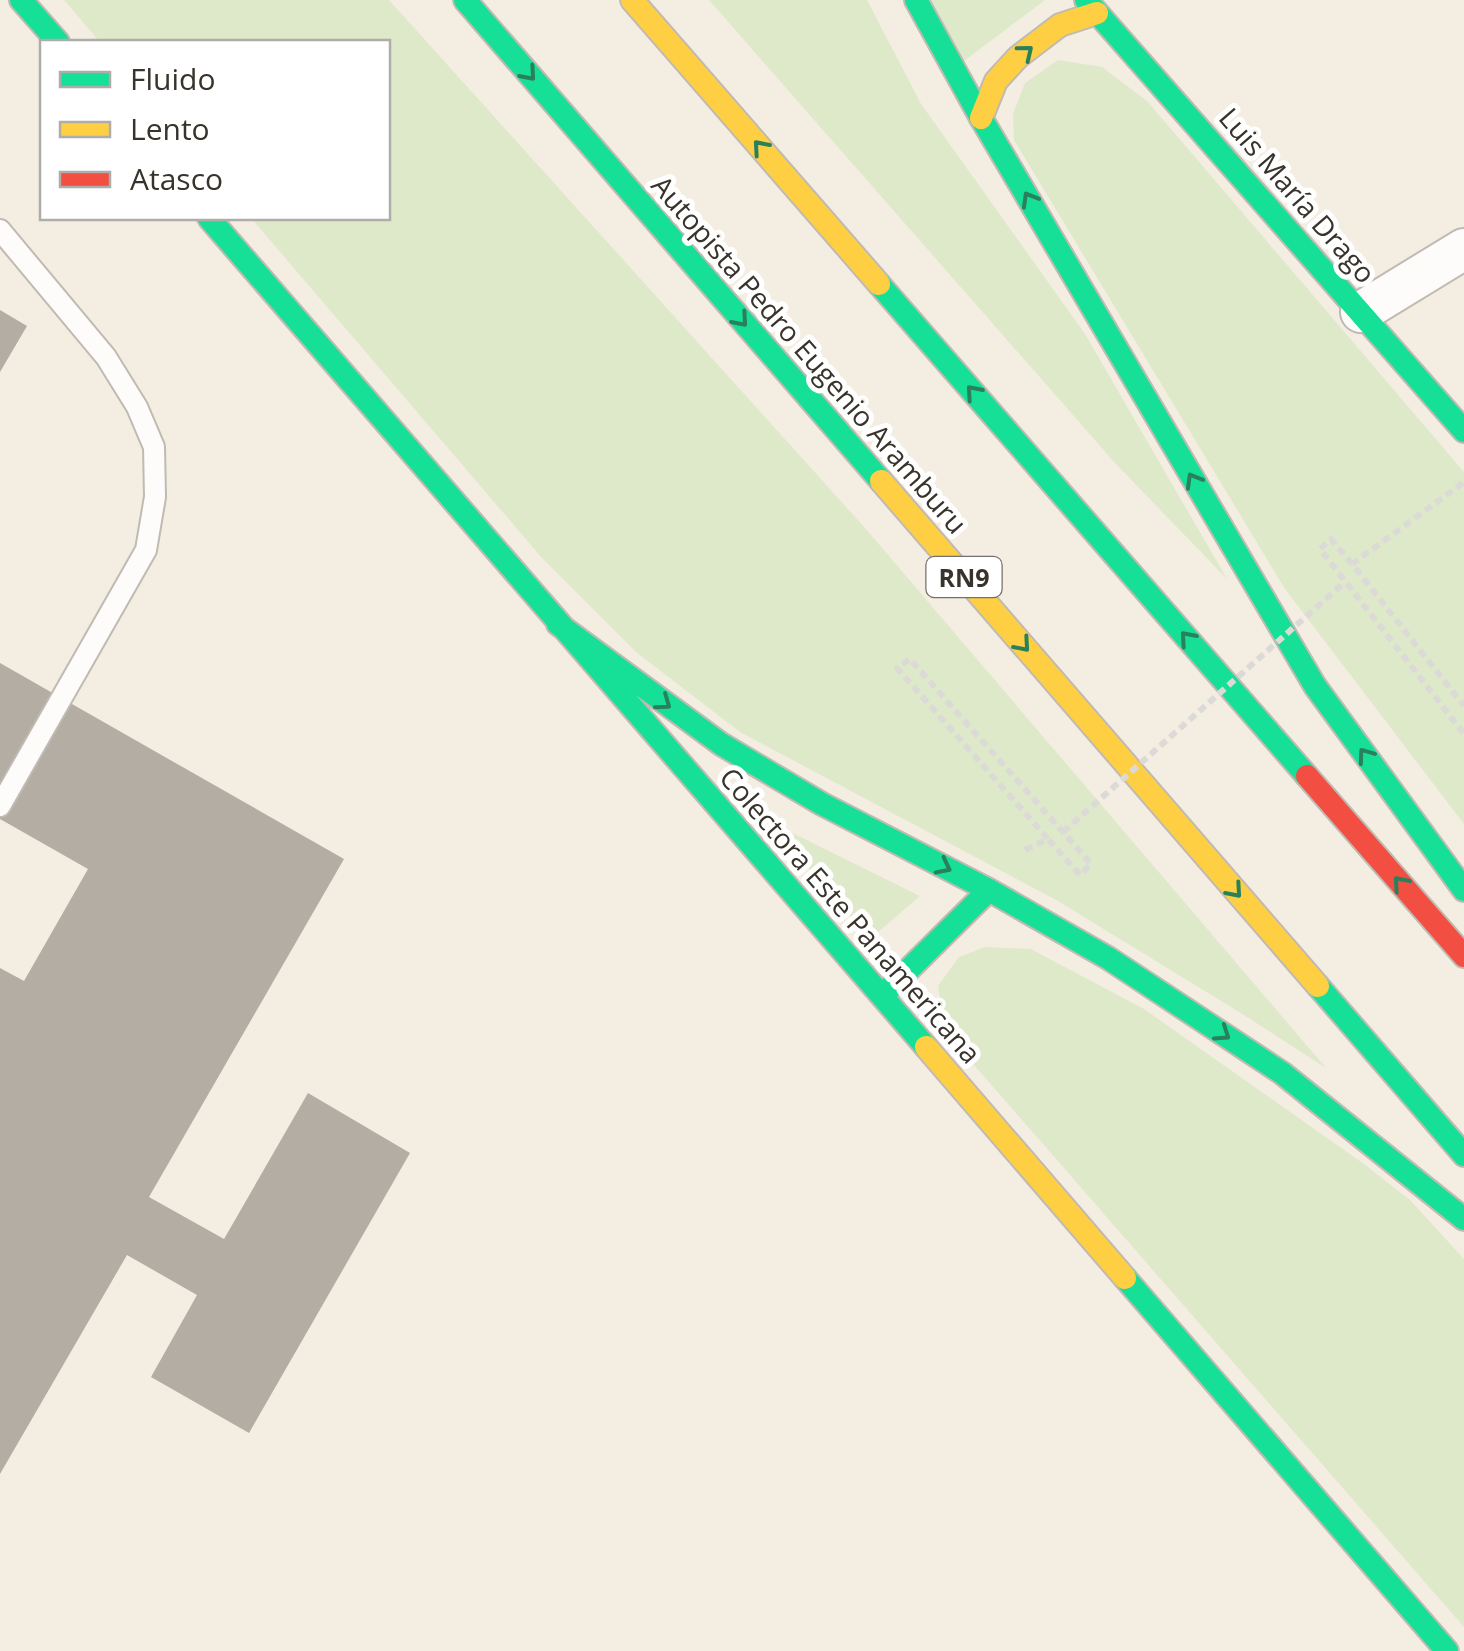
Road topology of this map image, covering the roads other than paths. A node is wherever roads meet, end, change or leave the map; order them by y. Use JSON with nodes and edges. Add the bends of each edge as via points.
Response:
{"nodes":[{"id":1,"x":21,"y":0,"type":"edge"},
{"id":2,"x":465,"y":0,"type":"edge"},
{"id":3,"x":632,"y":0,"type":"edge"},
{"id":4,"x":916,"y":0,"type":"edge"},
{"id":5,"x":1092,"y":7,"type":"edge"},
{"id":6,"x":56,"y":40,"type":"edge"},
{"id":7,"x":981,"y":118,"type":"junction"},
{"id":8,"x":211,"y":220,"type":"edge"},
{"id":9,"x":0,"y":230,"type":"edge"},
{"id":10,"x":1464,"y":249,"type":"edge"},
{"id":11,"x":1361,"y":312,"type":"junction"},
{"id":12,"x":1464,"y":431,"type":"edge"},
{"id":13,"x":558,"y":624,"type":"junction"},
{"id":14,"x":0,"y":806,"type":"edge"},
{"id":15,"x":988,"y":890,"type":"junction"},
{"id":16,"x":1464,"y":890,"type":"edge"},
{"id":17,"x":1464,"y":956,"type":"edge"},
{"id":18,"x":882,"y":996,"type":"junction"},
{"id":19,"x":1464,"y":1155,"type":"edge"},
{"id":20,"x":1464,"y":1219,"type":"edge"},
{"id":21,"x":1447,"y":1651,"type":"edge"}],
"edges":[{"from":1,"to":6,"type":"main road"},
{"from":2,"to":19,"type":"main road","name":"Autopista Pedro Eugenio Aramburu","number":"RN9","one_way":true},
{"from":17,"to":3,"type":"main road","one_way":true},
{"from":4,"to":7,"type":"main road"},
{"from":7,"to":5,"type":"main road","one_way":true,"via":[[996,80]]},
{"from":5,"to":11,"type":"main road","name":"Luis María Drago"},
{"from":16,"to":7,"type":"main road","one_way":true,"via":[[1315,686]]},
{"from":8,"to":13,"type":"main road","name":"Colectora Este Panamericana"},
{"from":9,"to":14,"type":"lane","via":[[106,356],[137,407],[154,448],[155,497],[146,550]]},
{"from":10,"to":11,"type":"street"},
{"from":11,"to":12,"type":"main road","name":"Luis María Drago"},
{"from":13,"to":15,"type":"main road","one_way":true,"via":[[720,744]]},
{"from":13,"to":18,"type":"main road","name":"Colectora Este Panamericana"},
{"from":15,"to":18,"type":"main road"},
{"from":15,"to":20,"type":"main road","one_way":true,"via":[[1108,958],[1282,1074]]},
{"from":18,"to":21,"type":"main road","name":"Colectora Este Panamericana"}]}
